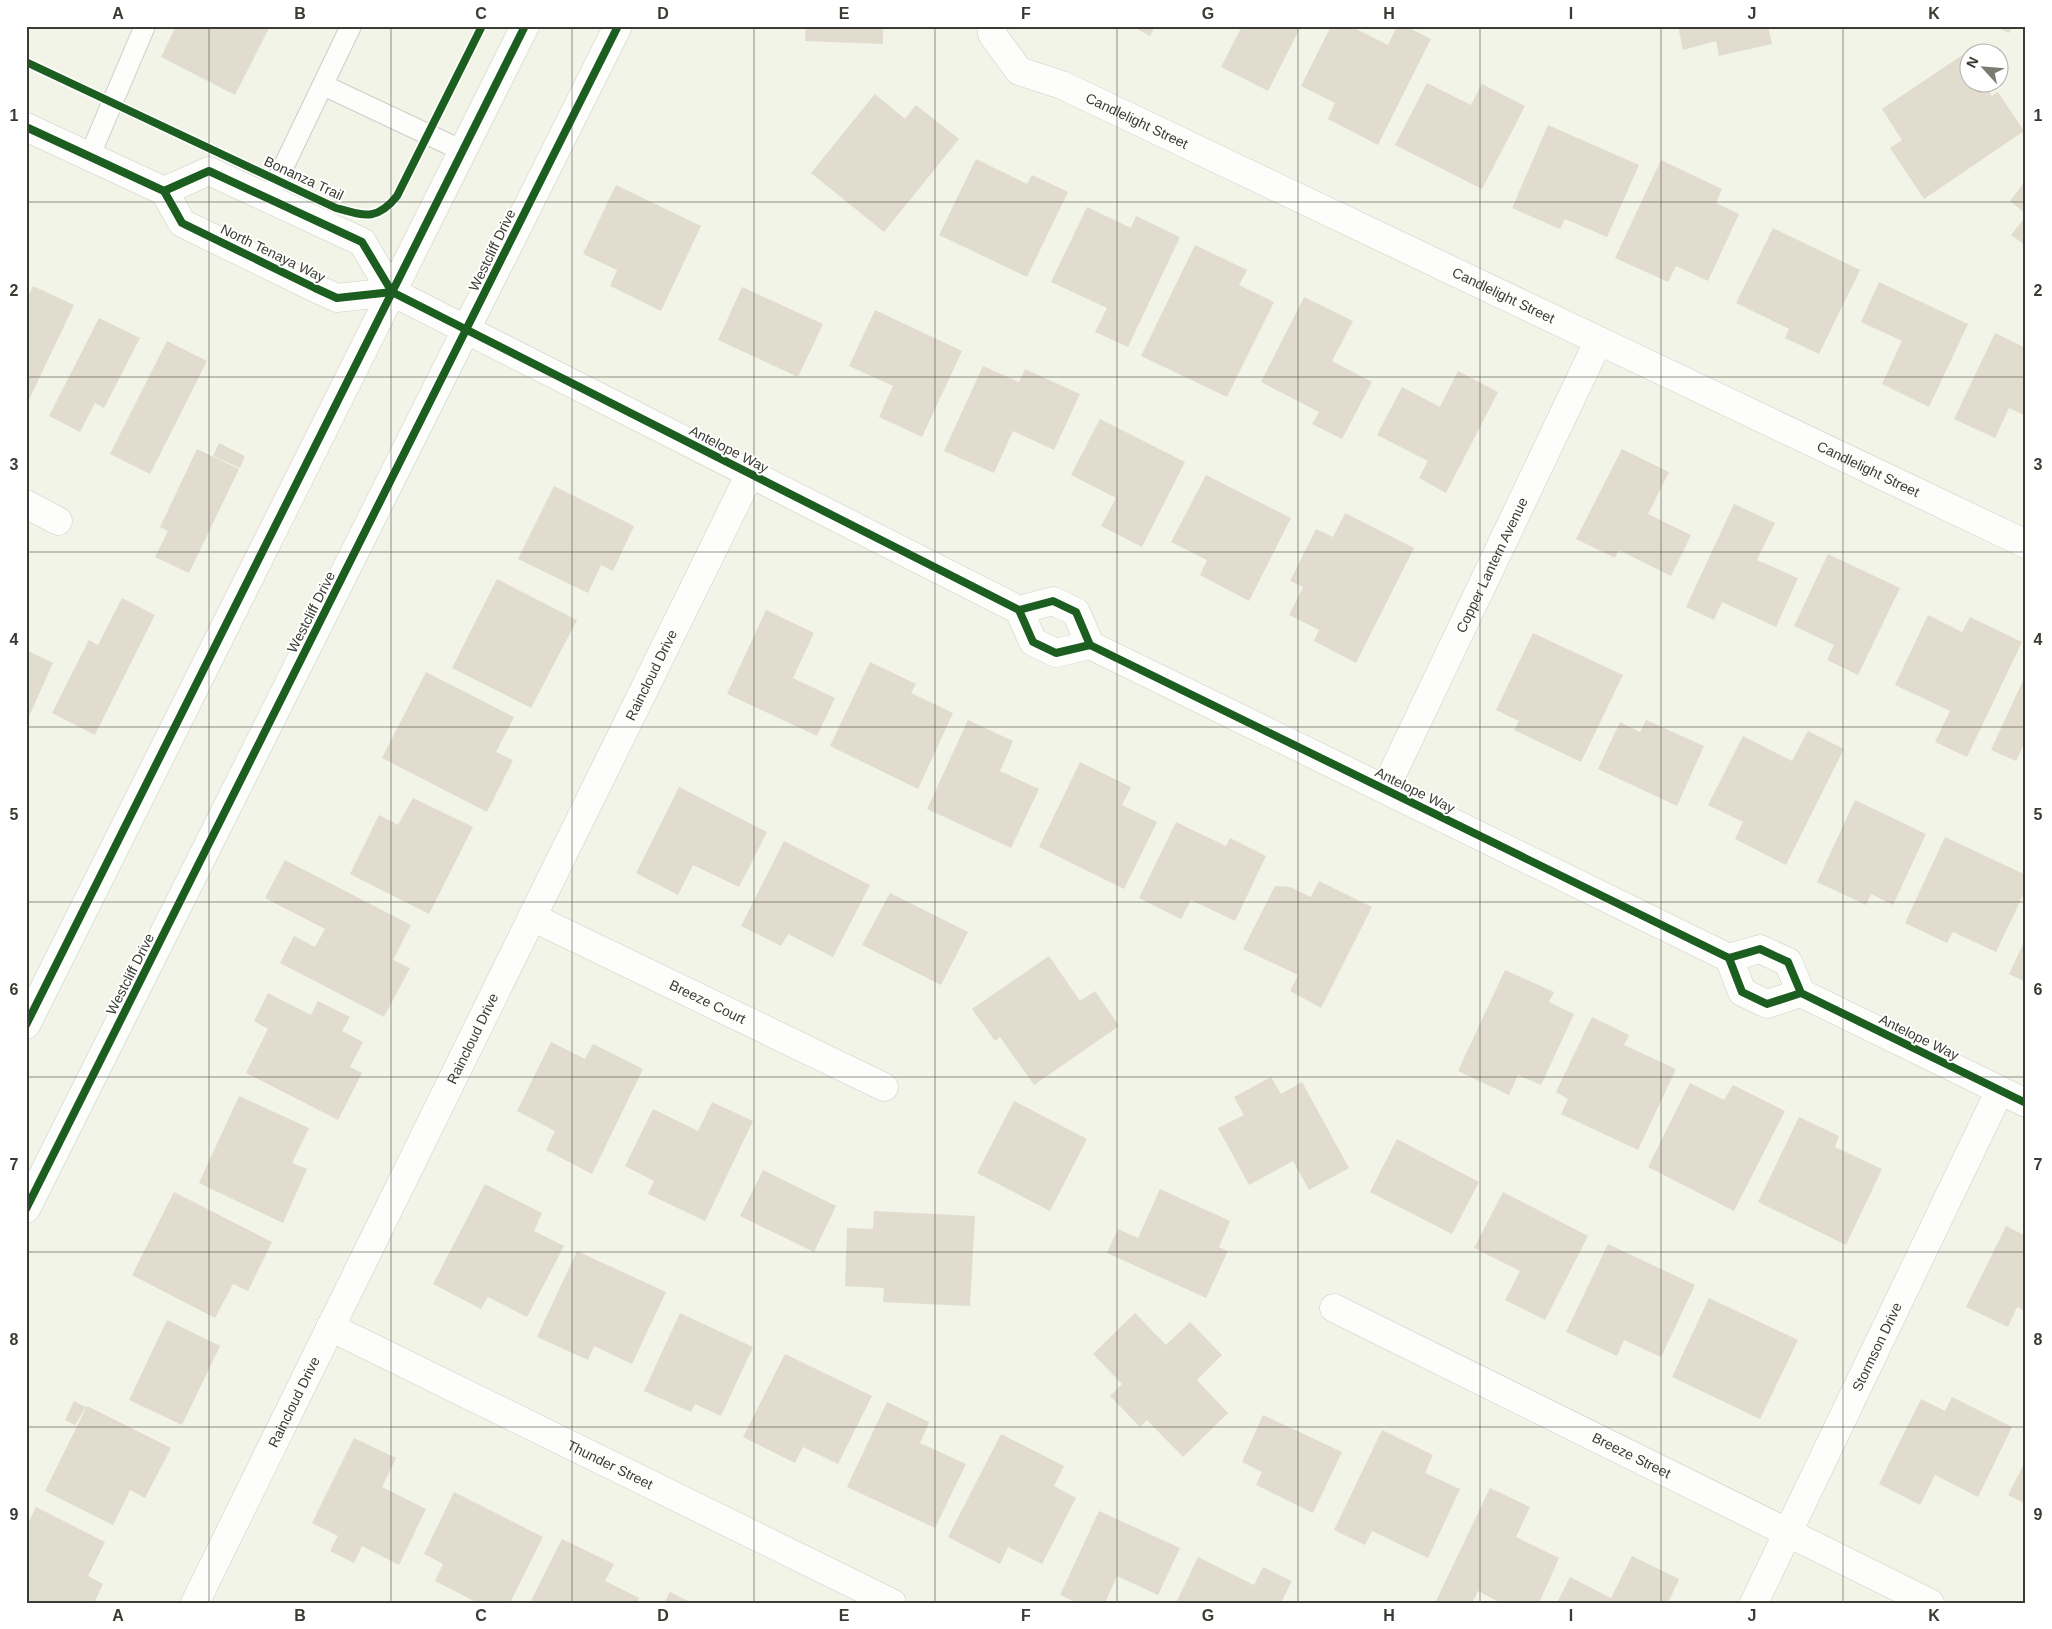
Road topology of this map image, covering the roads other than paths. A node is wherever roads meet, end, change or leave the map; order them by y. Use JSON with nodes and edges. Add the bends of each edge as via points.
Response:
{"nodes":[{"id":1,"x":351,"y":26,"type":"edge"},
{"id":2,"x":618,"y":26,"type":"edge"},
{"id":3,"x":522,"y":27,"type":"edge"},
{"id":4,"x":137,"y":29,"type":"edge"},
{"id":5,"x":992,"y":30,"type":"edge"},
{"id":6,"x":323,"y":85,"type":"junction"},
{"id":7,"x":26,"y":127,"type":"edge"},
{"id":8,"x":463,"y":151,"type":"junction"},
{"id":9,"x":90,"y":156,"type":"junction"},
{"id":10,"x":164,"y":191,"type":"junction"},
{"id":11,"x":268,"y":199,"type":"junction"},
{"id":12,"x":392,"y":292,"type":"junction"},
{"id":13,"x":466,"y":330,"type":"junction"},
{"id":14,"x":1598,"y":342,"type":"junction"},
{"id":15,"x":750,"y":474,"type":"junction"},
{"id":16,"x":26,"y":504,"type":"edge"},
{"id":17,"x":58,"y":521,"type":"dead end"},
{"id":18,"x":2026,"y":544,"type":"edge"},
{"id":19,"x":1019,"y":610,"type":"junction"},
{"id":20,"x":1090,"y":644,"type":"junction"},
{"id":21,"x":1385,"y":789,"type":"junction"},
{"id":22,"x":532,"y":918,"type":"junction"},
{"id":23,"x":1729,"y":958,"type":"junction"},
{"id":24,"x":1800,"y":993,"type":"junction"},
{"id":25,"x":26,"y":1025,"type":"edge"},
{"id":26,"x":884,"y":1088,"type":"dead end"},
{"id":27,"x":2000,"y":1090,"type":"junction"},
{"id":28,"x":2026,"y":1103,"type":"edge"},
{"id":29,"x":26,"y":1209,"type":"edge"},
{"id":30,"x":1334,"y":1308,"type":"dead end"},
{"id":31,"x":330,"y":1326,"type":"junction"},
{"id":32,"x":1788,"y":1533,"type":"junction"},
{"id":33,"x":196,"y":1603,"type":"edge"},
{"id":34,"x":892,"y":1603,"type":"edge"},
{"id":35,"x":1754,"y":1603,"type":"edge"},
{"id":36,"x":1930,"y":1603,"type":"edge"}],
"edges":[{"from":1,"to":6,"type":"lane"},
{"from":2,"to":13,"type":"street","name":"Westcliff Drive"},
{"from":3,"to":8,"type":"street"},
{"from":4,"to":9,"type":"lane"},
{"from":5,"to":14,"type":"street","name":"Candlelight Street","via":[[1019,71],[1062,85]]},
{"from":6,"to":8,"type":"lane"},
{"from":6,"to":11,"type":"lane"},
{"from":7,"to":9,"type":"street"},
{"from":8,"to":12,"type":"street"},
{"from":9,"to":10,"type":"street"},
{"from":10,"to":11,"type":"street","via":[[209,171]]},
{"from":10,"to":12,"type":"street","name":"North Tenaya Way","via":[[182,223],[336,298]]},
{"from":11,"to":12,"type":"street","via":[[362,242]]},
{"from":12,"to":13,"type":"street","name":"Antelope Way"},
{"from":12,"to":25,"type":"street"},
{"from":13,"to":15,"type":"street","name":"Antelope Way"},
{"from":13,"to":29,"type":"street","name":"Westcliff Drive"},
{"from":14,"to":18,"type":"street","name":"Candlelight Street"},
{"from":14,"to":21,"type":"street","name":"Copper Lantern Avenue"},
{"from":15,"to":19,"type":"street","name":"Antelope Way"},
{"from":15,"to":22,"type":"street","name":"Raincloud Drive"},
{"from":16,"to":17,"type":"street"},
{"from":19,"to":20,"type":"street","via":[[1033,642],[1056,653]]},
{"from":19,"to":20,"type":"street","via":[[1053,601],[1076,612]]},
{"from":20,"to":21,"type":"street","name":"Antelope Way"},
{"from":21,"to":23,"type":"street","name":"Antelope Way"},
{"from":22,"to":26,"type":"street","name":"Breeze Court"},
{"from":22,"to":31,"type":"street","name":"Raincloud Drive"},
{"from":23,"to":24,"type":"street","via":[[1760,949],[1788,962]]},
{"from":23,"to":24,"type":"street","via":[[1742,992],[1750,996],[1767,1004]]},
{"from":24,"to":27,"type":"street","name":"Antelope Way"},
{"from":27,"to":28,"type":"street","name":"Antelope Way"},
{"from":27,"to":32,"type":"street","name":"Stormson Drive"},
{"from":30,"to":32,"type":"street","name":"Breeze Street"},
{"from":31,"to":33,"type":"street","name":"Raincloud Drive"},
{"from":31,"to":34,"type":"street","name":"Thunder Street"},
{"from":32,"to":35,"type":"street","name":"Stormson Drive"},
{"from":32,"to":36,"type":"street","name":"Breeze Street"}]}
